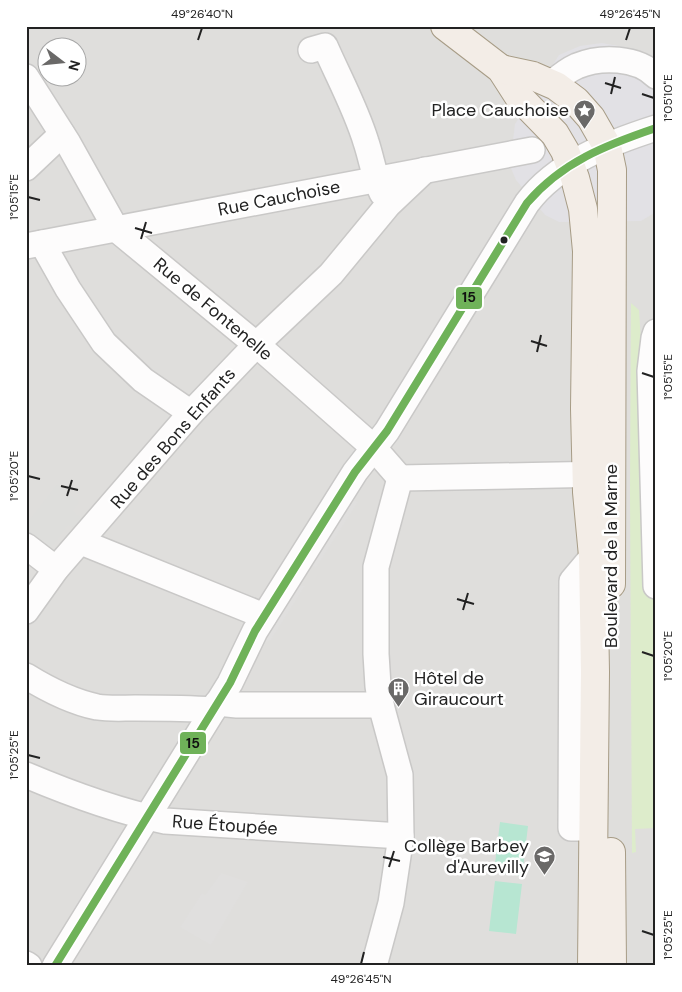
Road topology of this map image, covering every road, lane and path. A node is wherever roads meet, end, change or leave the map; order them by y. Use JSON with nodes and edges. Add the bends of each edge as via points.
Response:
{"nodes":[{"id":1,"x":445,"y":26,"type":"edge"},
{"id":2,"x":311,"y":50,"type":"dead end"},
{"id":3,"x":501,"y":69,"type":"junction"},
{"id":4,"x":656,"y":76,"type":"edge"},
{"id":5,"x":26,"y":78,"type":"edge"},
{"id":6,"x":552,"y":84,"type":"junction"},
{"id":7,"x":656,"y":128,"type":"edge"},
{"id":8,"x":62,"y":134,"type":"junction"},
{"id":9,"x":532,"y":150,"type":"dead end"},
{"id":10,"x":589,"y":156,"type":"junction"},
{"id":11,"x":26,"y":168,"type":"edge"},
{"id":12,"x":425,"y":170,"type":"junction"},
{"id":13,"x":375,"y":180,"type":"junction"},
{"id":14,"x":388,"y":205,"type":"junction"},
{"id":15,"x":116,"y":229,"type":"junction"},
{"id":16,"x":39,"y":248,"type":"edge"},
{"id":17,"x":656,"y":332,"type":"edge"},
{"id":18,"x":256,"y":345,"type":"junction"},
{"id":19,"x":653,"y":368,"type":"edge"},
{"id":20,"x":191,"y":413,"type":"junction"},
{"id":21,"x":373,"y":448,"type":"junction"},
{"id":22,"x":599,"y":474,"type":"junction"},
{"id":23,"x":400,"y":478,"type":"junction"},
{"id":24,"x":81,"y":542,"type":"junction"},
{"id":25,"x":26,"y":546,"type":"edge"},
{"id":26,"x":592,"y":556,"type":"junction"},
{"id":27,"x":56,"y":569,"type":"junction"},
{"id":28,"x":656,"y":586,"type":"edge"},
{"id":29,"x":26,"y":611,"type":"edge"},
{"id":30,"x":264,"y":616,"type":"junction"},
{"id":31,"x":26,"y":676,"type":"edge"},
{"id":32,"x":381,"y":704,"type":"junction"},
{"id":33,"x":215,"y":707,"type":"junction"},
{"id":34,"x":26,"y":775,"type":"edge"},
{"id":35,"x":146,"y":817,"type":"junction"},
{"id":36,"x":582,"y":828,"type":"junction"},
{"id":37,"x":401,"y":836,"type":"junction"},
{"id":38,"x":55,"y":966,"type":"edge"},
{"id":39,"x":374,"y":966,"type":"edge"},
{"id":40,"x":586,"y":966,"type":"edge"},
{"id":41,"x":592,"y":966,"type":"edge"},
{"id":42,"x":612,"y":966,"type":"edge"}],
"edges":[{"from":1,"to":3,"type":"main road"},
{"from":2,"to":13,"type":"street","via":[[325,46],[355,112]]},
{"from":3,"to":6,"type":"main road"},
{"from":3,"to":10,"type":"main road","via":[[520,97],[555,134],[565,151]]},
{"from":4,"to":6,"type":"street","via":[[635,64],[601,59],[577,66]]},
{"from":5,"to":8,"type":"street","name":"Rue de Fontenelle"},
{"from":6,"to":10,"type":"main road","via":[[586,112]]},
{"from":7,"to":10,"type":"street"},
{"from":8,"to":11,"type":"street"},
{"from":8,"to":15,"type":"street","name":"Rue de Fontenelle"},
{"from":9,"to":12,"type":"street","name":"Rue Cauchoise"},
{"from":10,"to":21,"type":"street","via":[[550,178],[527,203],[387,431]]},
{"from":10,"to":22,"type":"main road","name":"Boulevard de la Marne","via":[[583,209]]},
{"from":10,"to":22,"type":"main road","name":"Boulevard de la Marne","via":[[612,170],[613,192]]},
{"from":12,"to":13,"type":"street","name":"Rue Cauchoise"},
{"from":12,"to":14,"type":"street","name":"Rue des Bons Enfants"},
{"from":13,"to":14,"type":"street"},
{"from":13,"to":15,"type":"street","name":"Rue Cauchoise"},
{"from":14,"to":18,"type":"street","name":"Rue des Bons Enfants","via":[[330,274]]},
{"from":15,"to":16,"type":"street","name":"Rue Cauchoise"},
{"from":15,"to":18,"type":"street","name":"Rue de Fontenelle"},
{"from":16,"to":20,"type":"street","via":[[104,343],[143,380]]},
{"from":17,"to":19,"type":"street"},
{"from":18,"to":20,"type":"street","name":"Rue des Bons Enfants"},
{"from":18,"to":21,"type":"street","name":"Rue de Fontenelle"},
{"from":19,"to":28,"type":"street"},
{"from":20,"to":24,"type":"street","name":"Rue des Bons Enfants"},
{"from":21,"to":23,"type":"street","name":"Rue de Fontenelle"},
{"from":21,"to":30,"type":"street"},
{"from":22,"to":23,"type":"street"},
{"from":22,"to":26,"type":"main road","name":"Boulevard de la Marne"},
{"from":22,"to":42,"type":"main road","name":"Boulevard de la Marne"},
{"from":23,"to":32,"type":"street","via":[[376,567],[376,654]]},
{"from":24,"to":27,"type":"street","name":"Rue des Bons Enfants"},
{"from":24,"to":30,"type":"street"},
{"from":25,"to":27,"type":"street"},
{"from":26,"to":36,"type":"main road","name":"Boulevard de la Marne","via":[[594,672]]},
{"from":26,"to":36,"type":"street","name":"Boulevard de la Marne","via":[[572,581]]},
{"from":27,"to":29,"type":"street","name":"Rue des Bons Enfants"},
{"from":30,"to":33,"type":"street"},
{"from":31,"to":33,"type":"street","via":[[97,707]]},
{"from":32,"to":33,"type":"street","via":[[237,704]]},
{"from":32,"to":37,"type":"street","via":[[400,775]]},
{"from":33,"to":35,"type":"street"},
{"from":34,"to":35,"type":"street","name":"Rue Étoupée","via":[[66,792]]},
{"from":35,"to":37,"type":"street","name":"Rue Étoupée","via":[[165,821]]},
{"from":35,"to":38,"type":"street"},
{"from":36,"to":41,"type":"main road","name":"Boulevard de la Marne"},
{"from":37,"to":39,"type":"street","via":[[391,902]]},
{"from":40,"to":41,"type":"street"}]}
